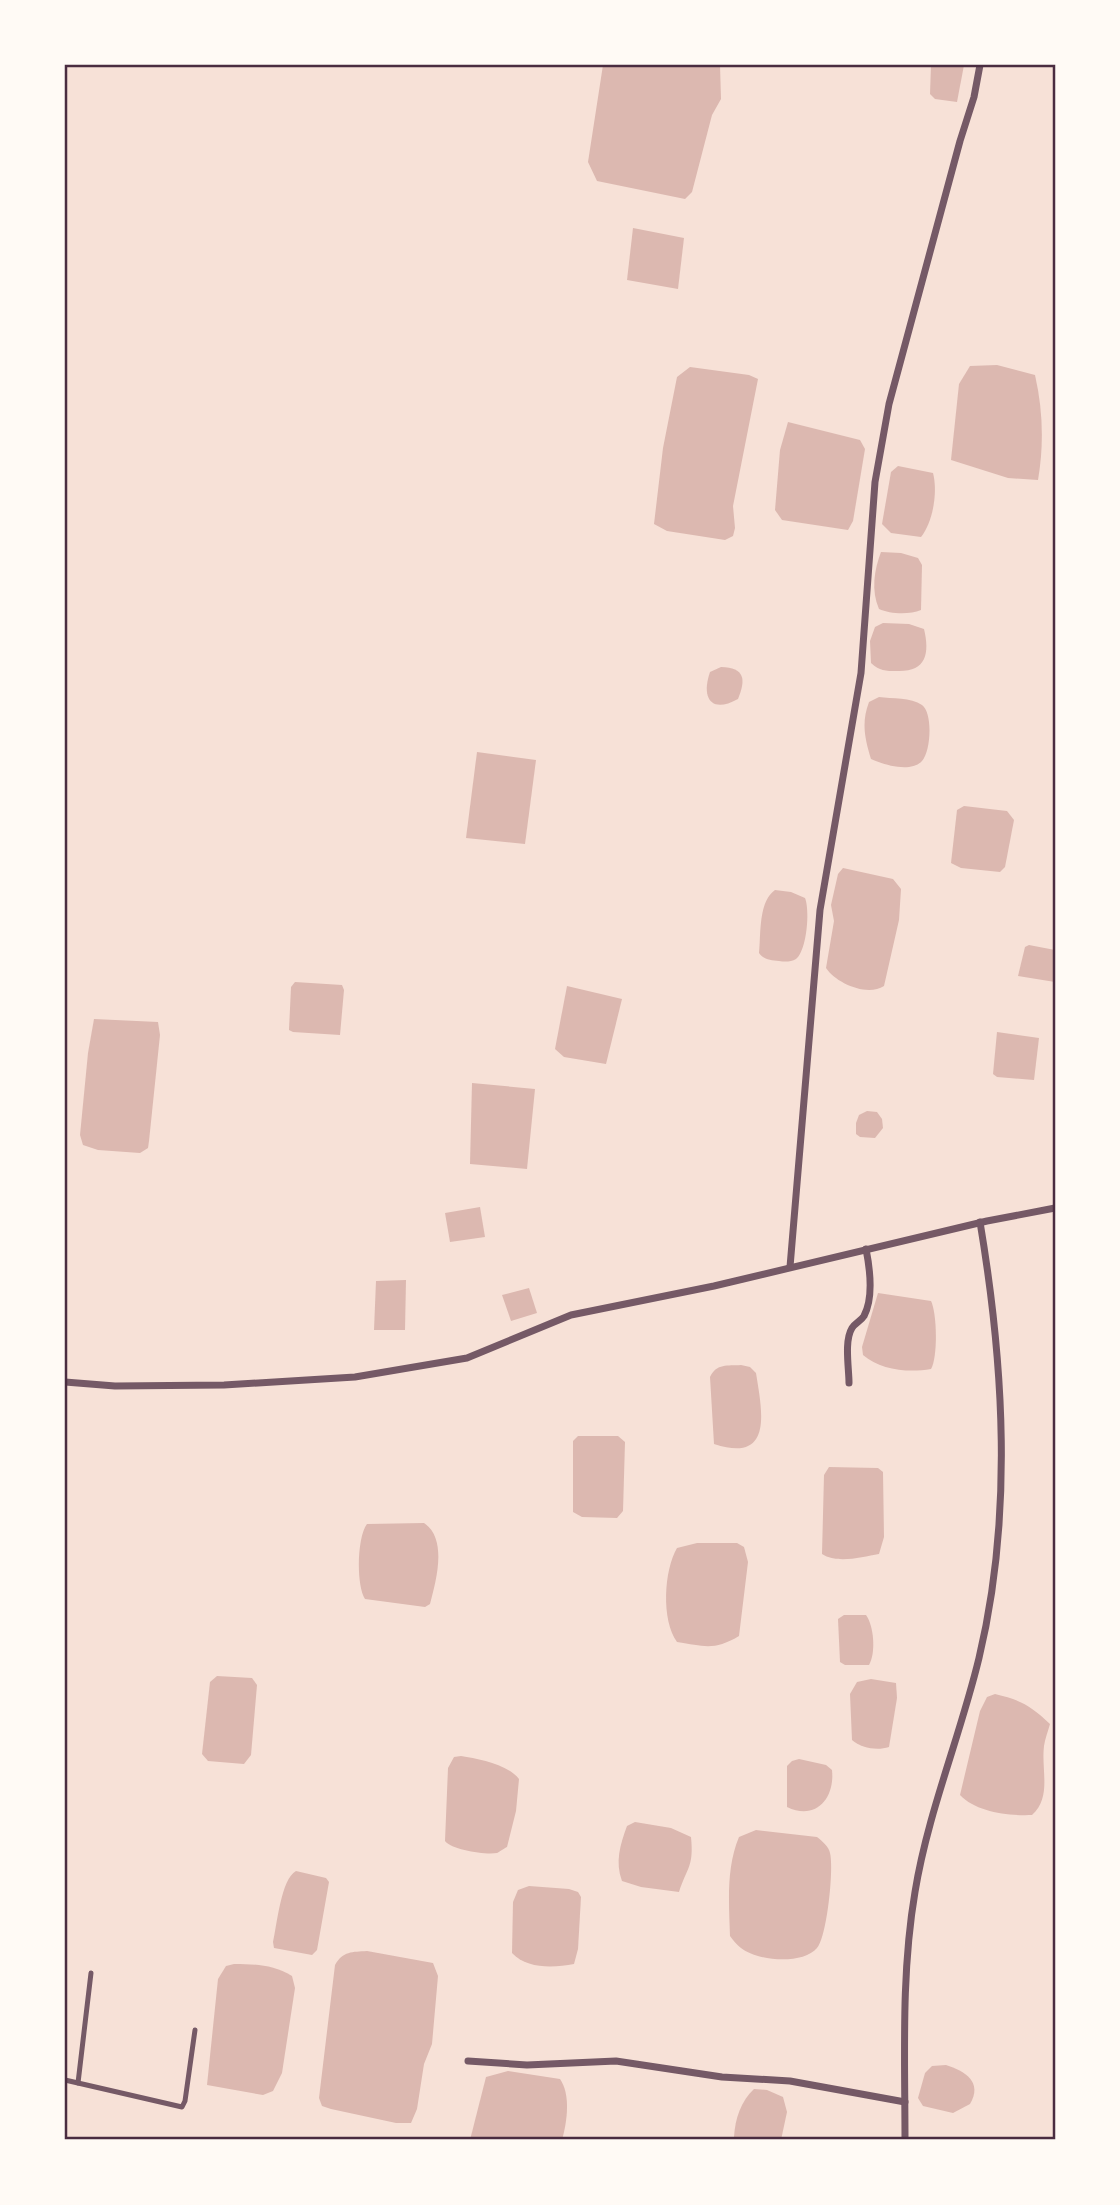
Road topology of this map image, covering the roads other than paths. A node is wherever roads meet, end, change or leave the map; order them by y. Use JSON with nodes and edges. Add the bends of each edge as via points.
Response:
{"nodes":[{"id":1,"x":980,"y":65,"type":"edge"},
{"id":2,"x":1055,"y":1208,"type":"edge"},
{"id":3,"x":980,"y":1222,"type":"junction"},
{"id":4,"x":866,"y":1249,"type":"junction"},
{"id":5,"x":790,"y":1267,"type":"junction"},
{"id":6,"x":65,"y":1382,"type":"edge"},
{"id":7,"x":849,"y":1383,"type":"dead end"},
{"id":8,"x":91,"y":1973,"type":"dead end"},
{"id":9,"x":195,"y":2030,"type":"dead end"},
{"id":10,"x":468,"y":2061,"type":"dead end"},
{"id":11,"x":65,"y":2080,"type":"edge"},
{"id":12,"x":78,"y":2083,"type":"junction"},
{"id":13,"x":905,"y":2102,"type":"junction"},
{"id":14,"x":905,"y":2140,"type":"edge"}],
"edges":[{"from":1,"to":5,"type":"street","via":[[890,404],[875,482],[861,673],[820,910]]},
{"from":2,"to":3,"type":"street"},
{"from":3,"to":4,"type":"street"},
{"from":3,"to":13,"type":"street","via":[[999,1373],[1001,1472],[996,1553],[978,1660],[915,1893],[906,1984]]},
{"from":4,"to":5,"type":"street"},
{"from":4,"to":7,"type":"street","via":[[867,1306],[848,1343]]},
{"from":5,"to":6,"type":"street","via":[[571,1315],[467,1358],[355,1377],[224,1385]]},
{"from":8,"to":12,"type":"lane"},
{"from":9,"to":12,"type":"lane","via":[[182,2107]]},
{"from":10,"to":13,"type":"street","via":[[527,2065],[616,2061],[722,2077],[790,2081]]},
{"from":11,"to":12,"type":"lane"},
{"from":13,"to":14,"type":"street"}]}
